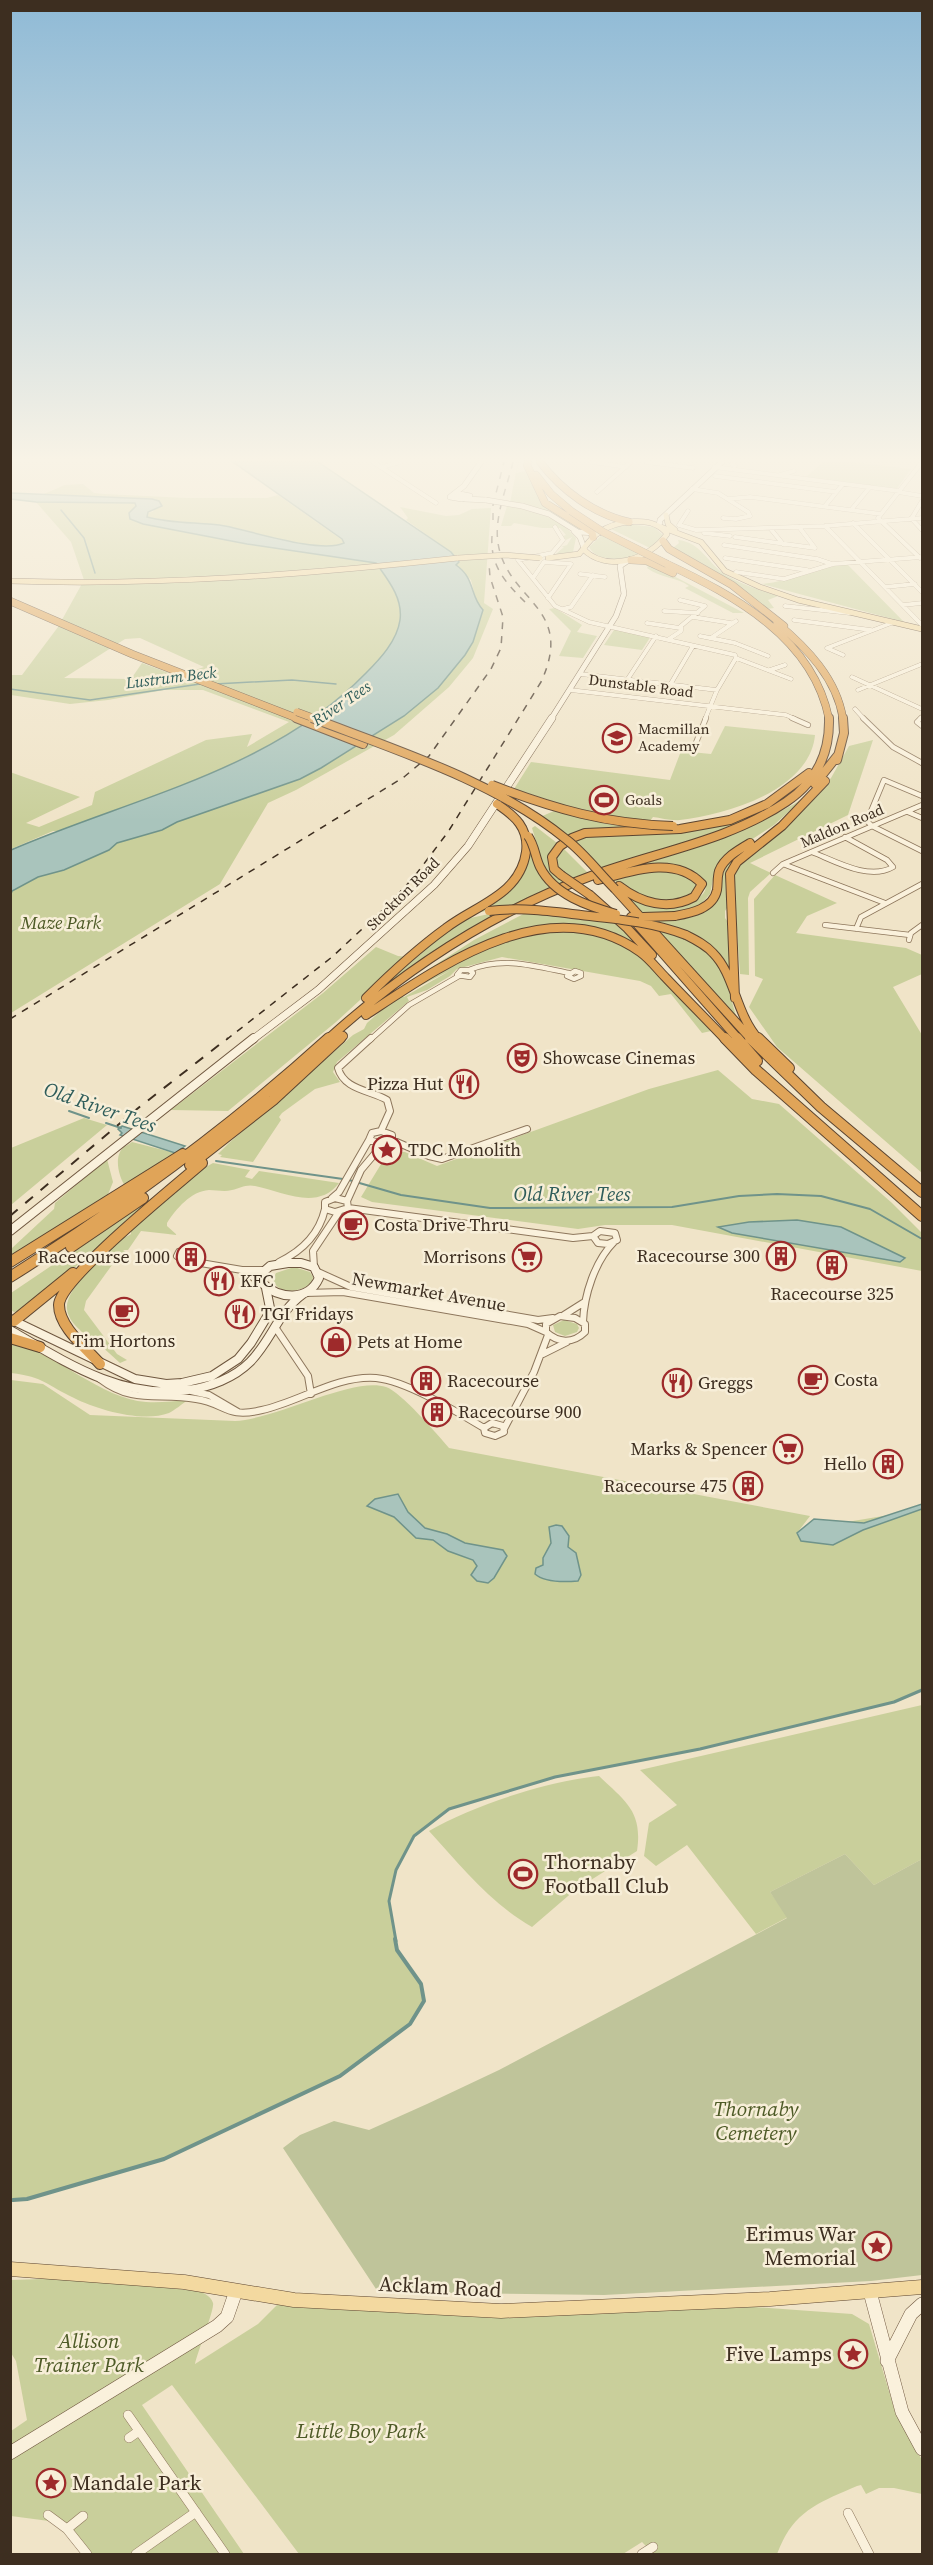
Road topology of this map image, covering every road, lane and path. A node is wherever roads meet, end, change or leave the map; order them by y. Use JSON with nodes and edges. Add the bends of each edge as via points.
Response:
{"nodes":[{"id":1,"x":30,"y":582,"type":"edge"},
{"id":2,"x":197,"y":582,"type":"edge"},
{"id":3,"x":535,"y":582,"type":"edge"},
{"id":4,"x":559,"y":582,"type":"edge"},
{"id":5,"x":588,"y":582,"type":"edge"},
{"id":6,"x":622,"y":582,"type":"edge"},
{"id":7,"x":690,"y":582,"type":"edge"},
{"id":8,"x":709,"y":582,"type":"edge"},
{"id":9,"x":724,"y":582,"type":"edge"},
{"id":10,"x":750,"y":582,"type":"edge"},
{"id":11,"x":881,"y":582,"type":"edge"},
{"id":12,"x":913,"y":582,"type":"edge"},
{"id":13,"x":915,"y":584,"type":"junction"},
{"id":14,"x":885,"y":586,"type":"junction"},
{"id":15,"x":922,"y":592,"type":"edge"},
{"id":16,"x":548,"y":598,"type":"junction"},
{"id":17,"x":10,"y":600,"type":"edge"},
{"id":18,"x":680,"y":600,"type":"dead end"},
{"id":19,"x":798,"y":600,"type":"junction"},
{"id":20,"x":922,"y":603,"type":"edge"},
{"id":21,"x":714,"y":604,"type":"dead end"},
{"id":22,"x":903,"y":605,"type":"junction"},
{"id":23,"x":705,"y":606,"type":"junction"},
{"id":24,"x":563,"y":609,"type":"junction"},
{"id":25,"x":663,"y":610,"type":"dead end"},
{"id":26,"x":698,"y":614,"type":"junction"},
{"id":27,"x":858,"y":614,"type":"junction"},
{"id":28,"x":693,"y":617,"type":"junction"},
{"id":29,"x":49,"y":618,"type":"junction"},
{"id":30,"x":736,"y":621,"type":"dead end"},
{"id":31,"x":797,"y":621,"type":"dead end"},
{"id":32,"x":894,"y":622,"type":"junction"},
{"id":33,"x":647,"y":623,"type":"dead end"},
{"id":34,"x":731,"y":623,"type":"junction"},
{"id":35,"x":922,"y":626,"type":"edge"},
{"id":36,"x":609,"y":627,"type":"junction"},
{"id":37,"x":680,"y":628,"type":"junction"},
{"id":38,"x":872,"y":631,"type":"junction"},
{"id":39,"x":656,"y":636,"type":"junction"},
{"id":40,"x":700,"y":636,"type":"dead end"},
{"id":41,"x":711,"y":638,"type":"junction"},
{"id":42,"x":789,"y":638,"type":"junction"},
{"id":43,"x":669,"y":639,"type":"junction"},
{"id":44,"x":742,"y":640,"type":"dead end"},
{"id":45,"x":725,"y":641,"type":"junction"},
{"id":46,"x":735,"y":643,"type":"junction"},
{"id":47,"x":693,"y":646,"type":"junction"},
{"id":48,"x":712,"y":649,"type":"junction"},
{"id":49,"x":768,"y":649,"type":"dead end"},
{"id":50,"x":758,"y":652,"type":"junction"},
{"id":51,"x":843,"y":655,"type":"dead end"},
{"id":52,"x":768,"y":656,"type":"dead end"},
{"id":53,"x":736,"y":658,"type":"junction"},
{"id":54,"x":922,"y":664,"type":"edge"},
{"id":55,"x":785,"y":665,"type":"dead end"},
{"id":56,"x":770,"y":670,"type":"junction"},
{"id":57,"x":580,"y":674,"type":"junction"},
{"id":58,"x":852,"y":676,"type":"dead end"},
{"id":59,"x":791,"y":679,"type":"dead end"},
{"id":60,"x":627,"y":680,"type":"junction"},
{"id":61,"x":670,"y":685,"type":"junction"},
{"id":62,"x":872,"y":685,"type":"junction"},
{"id":63,"x":570,"y":690,"type":"junction"},
{"id":64,"x":717,"y":690,"type":"junction"},
{"id":65,"x":858,"y":690,"type":"dead end"},
{"id":66,"x":709,"y":706,"type":"junction"},
{"id":67,"x":855,"y":709,"type":"dead end"},
{"id":68,"x":922,"y":710,"type":"edge"},
{"id":69,"x":922,"y":717,"type":"edge"},
{"id":70,"x":808,"y":725,"type":"dead end"},
{"id":71,"x":922,"y":726,"type":"edge"},
{"id":72,"x":693,"y":750,"type":"dead end"},
{"id":73,"x":838,"y":755,"type":"junction"},
{"id":74,"x":825,"y":758,"type":"junction"},
{"id":75,"x":424,"y":761,"type":"junction"},
{"id":76,"x":922,"y":763,"type":"edge"},
{"id":77,"x":879,"y":774,"type":"dead end"},
{"id":78,"x":884,"y":780,"type":"junction"},
{"id":79,"x":782,"y":794,"type":"junction"},
{"id":80,"x":922,"y":796,"type":"edge"},
{"id":81,"x":495,"y":800,"type":"junction"},
{"id":82,"x":922,"y":805,"type":"edge"},
{"id":83,"x":908,"y":812,"type":"junction"},
{"id":84,"x":796,"y":813,"type":"junction"},
{"id":85,"x":922,"y":819,"type":"edge"},
{"id":86,"x":872,"y":826,"type":"junction"},
{"id":87,"x":528,"y":837,"type":"junction"},
{"id":88,"x":845,"y":837,"type":"junction"},
{"id":89,"x":922,"y":851,"type":"edge"},
{"id":90,"x":811,"y":852,"type":"junction"},
{"id":91,"x":783,"y":864,"type":"junction"},
{"id":92,"x":772,"y":873,"type":"dead end"},
{"id":93,"x":591,"y":881,"type":"junction"},
{"id":94,"x":922,"y":884,"type":"edge"},
{"id":95,"x":614,"y":889,"type":"junction"},
{"id":96,"x":885,"y":903,"type":"junction"},
{"id":97,"x":484,"y":909,"type":"junction"},
{"id":98,"x":825,"y":925,"type":"dead end"},
{"id":99,"x":922,"y":925,"type":"edge"},
{"id":100,"x":856,"y":929,"type":"junction"},
{"id":101,"x":568,"y":973,"type":"dead end"},
{"id":102,"x":735,"y":999,"type":"junction"},
{"id":103,"x":690,"y":1002,"type":"junction"},
{"id":104,"x":366,"y":1015,"type":"junction"},
{"id":105,"x":326,"y":1042,"type":"junction"},
{"id":106,"x":768,"y":1048,"type":"junction"},
{"id":107,"x":771,"y":1082,"type":"junction"},
{"id":108,"x":797,"y":1084,"type":"junction"},
{"id":109,"x":527,"y":1129,"type":"dead end"},
{"id":110,"x":381,"y":1131,"type":"junction"},
{"id":111,"x":850,"y":1131,"type":"junction"},
{"id":112,"x":227,"y":1132,"type":"junction"},
{"id":113,"x":369,"y":1140,"type":"junction"},
{"id":114,"x":392,"y":1140,"type":"junction"},
{"id":115,"x":382,"y":1144,"type":"junction"},
{"id":116,"x":922,"y":1192,"type":"edge"},
{"id":117,"x":332,"y":1198,"type":"junction"},
{"id":118,"x":347,"y":1204,"type":"junction"},
{"id":119,"x":325,"y":1209,"type":"junction"},
{"id":120,"x":339,"y":1212,"type":"junction"},
{"id":121,"x":922,"y":1216,"type":"edge"},
{"id":122,"x":10,"y":1230,"type":"edge"},
{"id":123,"x":593,"y":1236,"type":"junction"},
{"id":124,"x":614,"y":1242,"type":"junction"},
{"id":125,"x":598,"y":1243,"type":"junction"},
{"id":126,"x":179,"y":1252,"type":"dead end"},
{"id":127,"x":604,"y":1252,"type":"junction"},
{"id":128,"x":99,"y":1253,"type":"junction"},
{"id":129,"x":10,"y":1262,"type":"edge"},
{"id":130,"x":268,"y":1268,"type":"junction"},
{"id":131,"x":242,"y":1270,"type":"junction"},
{"id":132,"x":316,"y":1270,"type":"junction"},
{"id":133,"x":10,"y":1277,"type":"edge"},
{"id":134,"x":10,"y":1286,"type":"edge"},
{"id":135,"x":264,"y":1286,"type":"junction"},
{"id":136,"x":304,"y":1293,"type":"junction"},
{"id":137,"x":584,"y":1303,"type":"junction"},
{"id":138,"x":556,"y":1317,"type":"junction"},
{"id":139,"x":583,"y":1322,"type":"junction"},
{"id":140,"x":11,"y":1323,"type":"edge"},
{"id":141,"x":274,"y":1327,"type":"junction"},
{"id":142,"x":547,"y":1333,"type":"junction"},
{"id":143,"x":10,"y":1338,"type":"edge"},
{"id":144,"x":570,"y":1340,"type":"junction"},
{"id":145,"x":40,"y":1347,"type":"junction"},
{"id":146,"x":543,"y":1354,"type":"junction"},
{"id":147,"x":100,"y":1364,"type":"junction"},
{"id":148,"x":100,"y":1379,"type":"junction"},
{"id":149,"x":190,"y":1391,"type":"junction"},
{"id":150,"x":310,"y":1394,"type":"junction"},
{"id":151,"x":245,"y":1413,"type":"junction"},
{"id":152,"x":512,"y":1413,"type":"junction"},
{"id":153,"x":496,"y":1423,"type":"junction"},
{"id":154,"x":484,"y":1428,"type":"junction"},
{"id":155,"x":504,"y":1429,"type":"junction"},
{"id":156,"x":10,"y":2269,"type":"edge"},
{"id":157,"x":922,"y":2287,"type":"edge"},
{"id":158,"x":236,"y":2291,"type":"junction"},
{"id":159,"x":870,"y":2292,"type":"junction"},
{"id":160,"x":922,"y":2304,"type":"edge"},
{"id":161,"x":887,"y":2361,"type":"junction"},
{"id":162,"x":128,"y":2415,"type":"dead end"},
{"id":163,"x":139,"y":2431,"type":"junction"},
{"id":164,"x":129,"y":2438,"type":"dead end"},
{"id":165,"x":922,"y":2449,"type":"edge"},
{"id":166,"x":10,"y":2453,"type":"edge"},
{"id":167,"x":196,"y":2512,"type":"junction"},
{"id":168,"x":848,"y":2513,"type":"dead end"},
{"id":169,"x":48,"y":2515,"type":"dead end"},
{"id":170,"x":83,"y":2516,"type":"dead end"},
{"id":171,"x":67,"y":2529,"type":"junction"},
{"id":172,"x":653,"y":2547,"type":"dead end"},
{"id":173,"x":87,"y":2554,"type":"edge"},
{"id":174,"x":136,"y":2554,"type":"edge"},
{"id":175,"x":225,"y":2554,"type":"edge"},
{"id":176,"x":642,"y":2554,"type":"edge"},
{"id":177,"x":869,"y":2554,"type":"edge"}],
"edges":[{"from":1,"to":2,"type":"main road","bridge":true},
{"from":3,"to":16,"type":"street"},
{"from":4,"to":16,"type":"street"},
{"from":5,"to":24,"type":"street","via":[[571,607]]},
{"from":6,"to":36,"type":"main road","name":"Stockton Road","via":[[624,594]]},
{"from":7,"to":42,"type":"highway"},
{"from":8,"to":42,"type":"highway","bridge":true,"via":[[739,596]]},
{"from":9,"to":42,"type":"highway","via":[[786,628]]},
{"from":10,"to":19,"type":"main road"},
{"from":11,"to":14,"type":"street"},
{"from":12,"to":13,"type":"street"},
{"from":13,"to":14,"type":"street"},
{"from":13,"to":15,"type":"street"},
{"from":14,"to":22,"type":"street"},
{"from":16,"to":24,"type":"street"},
{"from":17,"to":29,"type":"highway"},
{"from":17,"to":29,"type":"highway"},
{"from":17,"to":75,"type":"highway","bridge":true},
{"from":18,"to":23,"type":"street"},
{"from":19,"to":27,"type":"main road"},
{"from":19,"to":27,"type":"street","via":[[788,606]]},
{"from":20,"to":22,"type":"street"},
{"from":21,"to":23,"type":"street"},
{"from":22,"to":35,"type":"street"},
{"from":23,"to":26,"type":"street"},
{"from":24,"to":36,"type":"street"},
{"from":25,"to":26,"type":"street"},
{"from":26,"to":28,"type":"street"},
{"from":27,"to":32,"type":"main road"},
{"from":28,"to":34,"type":"street"},
{"from":28,"to":37,"type":"street"},
{"from":29,"to":81,"type":"highway","via":[[431,770]]},
{"from":30,"to":34,"type":"street"},
{"from":31,"to":38,"type":"street"},
{"from":32,"to":35,"type":"main road"},
{"from":32,"to":38,"type":"street"},
{"from":33,"to":37,"type":"street"},
{"from":34,"to":41,"type":"street"},
{"from":36,"to":39,"type":"street"},
{"from":36,"to":57,"type":"main road","name":"Stockton Road"},
{"from":37,"to":43,"type":"street"},
{"from":38,"to":51,"type":"street","via":[[827,648]]},
{"from":39,"to":43,"type":"street"},
{"from":39,"to":60,"type":"street"},
{"from":40,"to":41,"type":"street"},
{"from":41,"to":45,"type":"street"},
{"from":42,"to":73,"type":"highway","via":[[821,669],[837,700],[844,734]]},
{"from":42,"to":74,"type":"highway","via":[[826,703],[831,734]]},
{"from":43,"to":47,"type":"street"},
{"from":44,"to":46,"type":"street"},
{"from":45,"to":46,"type":"street"},
{"from":45,"to":48,"type":"street"},
{"from":46,"to":50,"type":"street"},
{"from":47,"to":48,"type":"street"},
{"from":47,"to":61,"type":"street"},
{"from":48,"to":53,"type":"street"},
{"from":49,"to":50,"type":"street"},
{"from":50,"to":52,"type":"street"},
{"from":53,"to":56,"type":"street"},
{"from":53,"to":64,"type":"street"},
{"from":54,"to":62,"type":"street"},
{"from":55,"to":56,"type":"street"},
{"from":56,"to":59,"type":"street"},
{"from":57,"to":60,"type":"street"},
{"from":57,"to":63,"type":"main road","name":"Stockton Road"},
{"from":58,"to":62,"type":"street"},
{"from":60,"to":61,"type":"street"},
{"from":61,"to":64,"type":"street"},
{"from":62,"to":65,"type":"street"},
{"from":62,"to":68,"type":"street"},
{"from":63,"to":66,"type":"street","name":"Dunstable Road"},
{"from":63,"to":122,"type":"main road","name":"Stockton Road","via":[[468,846],[434,885],[318,990]]},
{"from":64,"to":66,"type":"street"},
{"from":66,"to":70,"type":"street","name":"Dunstable Road","via":[[786,715]]},
{"from":66,"to":72,"type":"street"},
{"from":67,"to":76,"type":"street","via":[[891,747]]},
{"from":69,"to":71,"type":"street","via":[[917,722]]},
{"from":73,"to":84,"type":"highway","via":[[824,782]]},
{"from":73,"to":93,"type":"highway","via":[[812,788],[786,808],[722,838]]},
{"from":74,"to":79,"type":"highway"},
{"from":74,"to":105,"type":"highway","via":[[800,791],[750,821],[588,877],[479,927],[401,978]]},
{"from":75,"to":79,"type":"highway","bridge":true,"via":[[577,816],[615,824],[673,826],[737,814]]},
{"from":75,"to":95,"type":"highway","bridge":true,"via":[[523,809],[569,841]]},
{"from":77,"to":78,"type":"street"},
{"from":78,"to":80,"type":"street"},
{"from":78,"to":86,"type":"street","via":[[867,821]]},
{"from":79,"to":103,"type":"highway","bridge":true,"via":[[761,808],[716,824],[573,837],[559,846],[552,857],[561,875],[601,902]]},
{"from":81,"to":87,"type":"highway"},
{"from":81,"to":95,"type":"highway","via":[[557,839]]},
{"from":82,"to":83,"type":"street","name":"Maldon Road"},
{"from":83,"to":85,"type":"street"},
{"from":83,"to":86,"type":"street","name":"Maldon Road"},
{"from":84,"to":87,"type":"highway","bridge":true,"via":[[731,855],[718,872],[717,893],[709,903],[675,916],[621,915],[571,897],[541,870]]},
{"from":84,"to":102,"type":"highway","via":[[746,854],[730,874]]},
{"from":86,"to":88,"type":"street","name":"Maldon Road"},
{"from":86,"to":89,"type":"street"},
{"from":87,"to":97,"type":"highway","via":[[525,865],[517,880]]},
{"from":88,"to":90,"type":"street","name":"Maldon Road"},
{"from":88,"to":90,"type":"street","via":[[890,861],[893,867],[872,873]]},
{"from":90,"to":91,"type":"street","name":"Maldon Road"},
{"from":91,"to":92,"type":"street","name":"Maldon Road"},
{"from":91,"to":96,"type":"street"},
{"from":93,"to":95,"type":"highway","via":[[667,867],[693,875],[702,884],[693,897],[666,903],[646,901]]},
{"from":93,"to":104,"type":"highway","via":[[465,942],[406,981]]},
{"from":94,"to":96,"type":"street"},
{"from":95,"to":107,"type":"highway"},
{"from":95,"to":108,"type":"highway","via":[[743,1032]]},
{"from":96,"to":100,"type":"street","via":[[861,918]]},
{"from":97,"to":102,"type":"highway","bridge":true,"via":[[524,908],[637,921],[686,935],[710,948],[721,961]]},
{"from":97,"to":105,"type":"highway","via":[[440,933],[380,984]]},
{"from":98,"to":100,"type":"street"},
{"from":99,"to":100,"type":"street","via":[[909,938]]},
{"from":101,"to":110,"type":"street","via":[[497,961],[484,963],[459,971],[459,976],[409,1005],[339,1065],[338,1074],[344,1081],[378,1094],[389,1103],[390,1111]]},
{"from":102,"to":106,"type":"highway","via":[[748,1026]]},
{"from":103,"to":104,"type":"highway","via":[[628,944],[593,932],[551,929],[521,932],[488,943],[428,974]]},
{"from":103,"to":107,"type":"highway"},
{"from":104,"to":112,"type":"highway","via":[[273,1100]]},
{"from":105,"to":112,"type":"highway"},
{"from":106,"to":108,"type":"highway"},
{"from":106,"to":111,"type":"highway"},
{"from":107,"to":121,"type":"highway"},
{"from":108,"to":111,"type":"highway"},
{"from":109,"to":114,"type":"street","via":[[442,1160]]},
{"from":110,"to":113,"type":"street","via":[[372,1133]]},
{"from":110,"to":114,"type":"street","via":[[392,1135]]},
{"from":111,"to":116,"type":"highway"},
{"from":112,"to":128,"type":"highway"},
{"from":112,"to":129,"type":"highway"},
{"from":112,"to":133,"type":"highway"},
{"from":112,"to":134,"type":"highway","via":[[108,1223]]},
{"from":113,"to":115,"type":"street"},
{"from":113,"to":117,"type":"street"},
{"from":114,"to":115,"type":"street"},
{"from":115,"to":118,"type":"street","via":[[349,1192]]},
{"from":117,"to":118,"type":"street"},
{"from":117,"to":119,"type":"street","via":[[324,1204]]},
{"from":118,"to":120,"type":"street"},
{"from":118,"to":123,"type":"street","via":[[573,1238]]},
{"from":119,"to":120,"type":"street"},
{"from":119,"to":130,"type":"street","via":[[306,1246]]},
{"from":120,"to":132,"type":"street","via":[[313,1251]]},
{"from":123,"to":124,"type":"street","via":[[608,1231],[617,1235]]},
{"from":123,"to":125,"type":"street"},
{"from":124,"to":125,"type":"street"},
{"from":124,"to":127,"type":"street"},
{"from":125,"to":127,"type":"street"},
{"from":126,"to":131,"type":"street","via":[[178,1258],[183,1260]]},
{"from":127,"to":137,"type":"street"},
{"from":128,"to":140,"type":"highway"},
{"from":128,"to":147,"type":"highway","via":[[59,1302],[61,1318]]},
{"from":130,"to":131,"type":"street"},
{"from":130,"to":132,"type":"main road","via":[[288,1263]]},
{"from":130,"to":135,"type":"main road","via":[[261,1276]]},
{"from":131,"to":135,"type":"street"},
{"from":132,"to":136,"type":"main road","via":[[317,1285]]},
{"from":132,"to":138,"type":"street","name":"Newmarket Avenue","via":[[351,1287],[538,1320]]},
{"from":135,"to":136,"type":"main road","via":[[279,1295]]},
{"from":135,"to":147,"type":"main road","via":[[270,1308],[267,1315],[248,1347],[219,1372],[189,1383],[157,1384]]},
{"from":136,"to":141,"type":"main road","via":[[284,1310]]},
{"from":136,"to":142,"type":"street","name":"Newmarket Avenue","via":[[343,1292],[528,1324]]},
{"from":137,"to":138,"type":"street"},
{"from":137,"to":139,"type":"street"},
{"from":138,"to":139,"type":"street","name":"Newmarket Avenue"},
{"from":138,"to":142,"type":"street","via":[[546,1324]]},
{"from":139,"to":144,"type":"street","via":[[585,1332]]},
{"from":140,"to":145,"type":"main road"},
{"from":140,"to":147,"type":"main road"},
{"from":141,"to":149,"type":"main road","via":[[237,1373]]},
{"from":141,"to":150,"type":"street","via":[[309,1375]]},
{"from":142,"to":144,"type":"street","name":"Newmarket Avenue"},
{"from":142,"to":146,"type":"street"},
{"from":143,"to":145,"type":"highway"},
{"from":144,"to":146,"type":"street"},
{"from":145,"to":148,"type":"main road"},
{"from":146,"to":152,"type":"street"},
{"from":148,"to":149,"type":"main road","via":[[137,1391]]},
{"from":148,"to":151,"type":"street","via":[[112,1390],[143,1398],[199,1399],[229,1413]]},
{"from":149,"to":151,"type":"street","via":[[209,1395],[233,1411]]},
{"from":150,"to":151,"type":"street"},
{"from":150,"to":154,"type":"street","via":[[351,1381],[383,1379]]},
{"from":152,"to":153,"type":"street"},
{"from":152,"to":155,"type":"street"},
{"from":153,"to":154,"type":"street"},
{"from":153,"to":155,"type":"street"},
{"from":154,"to":155,"type":"street","via":[[492,1436],[500,1435]]},
{"from":156,"to":158,"type":"main road","name":"Acklam Road","via":[[143,2278]]},
{"from":157,"to":159,"type":"main road","name":"Acklam Road"},
{"from":158,"to":159,"type":"main road","name":"Acklam Road","via":[[294,2300],[501,2311]]},
{"from":158,"to":166,"type":"main road","via":[[227,2317],[217,2326]]},
{"from":159,"to":161,"type":"main road"},
{"from":160,"to":161,"type":"main road","via":[[911,2314]]},
{"from":161,"to":165,"type":"main road","via":[[902,2412]]},
{"from":162,"to":163,"type":"street"},
{"from":163,"to":164,"type":"street"},
{"from":163,"to":167,"type":"street"},
{"from":167,"to":174,"type":"street"},
{"from":167,"to":175,"type":"street"},
{"from":168,"to":177,"type":"street"},
{"from":169,"to":171,"type":"street"},
{"from":170,"to":171,"type":"street"},
{"from":171,"to":173,"type":"street"},
{"from":172,"to":176,"type":"street"}]}
